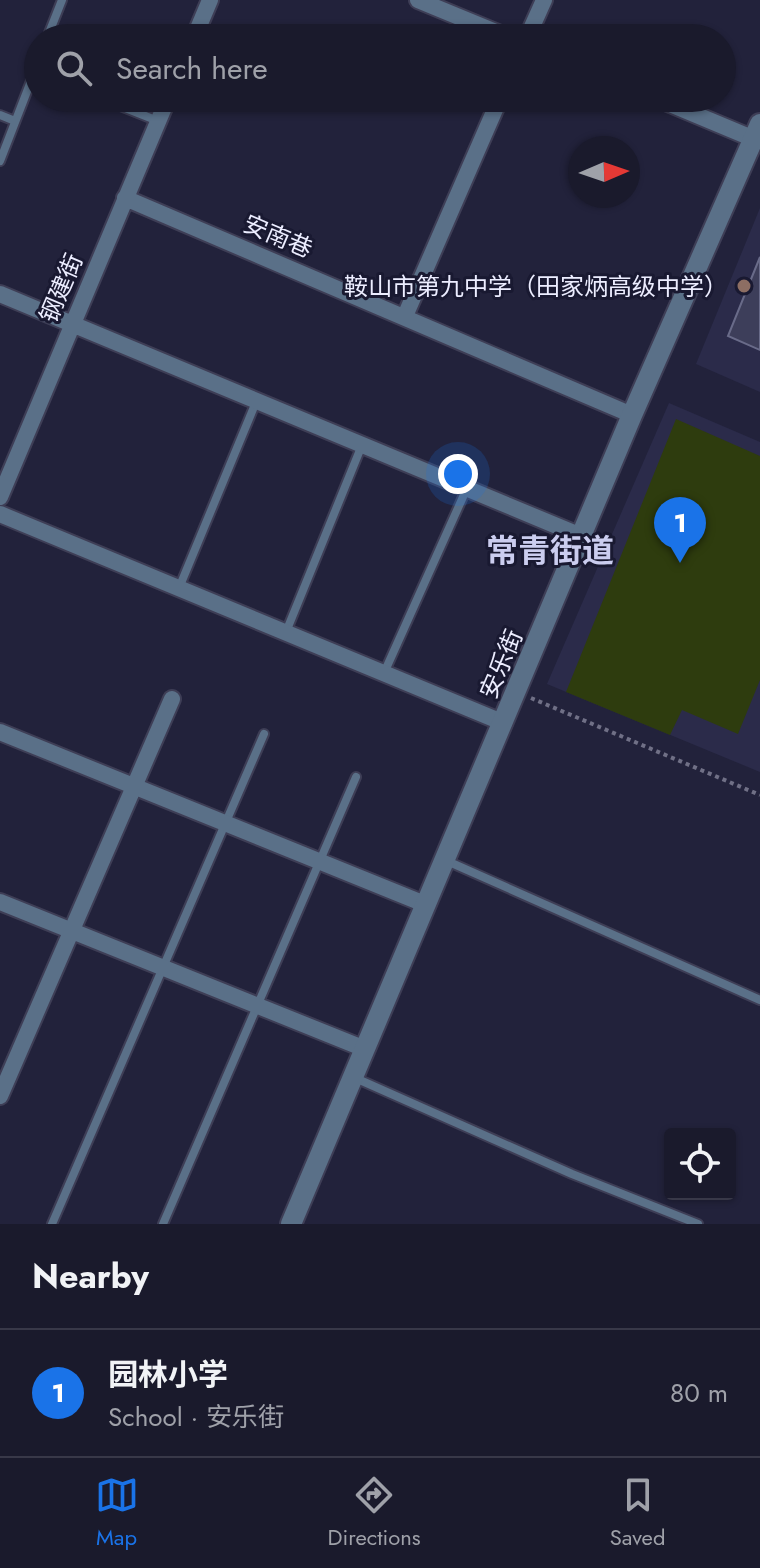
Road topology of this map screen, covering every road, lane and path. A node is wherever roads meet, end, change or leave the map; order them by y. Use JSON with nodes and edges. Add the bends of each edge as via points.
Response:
{"nodes":[{"id":1,"x":62,"y":0,"type":"edge"},
{"id":2,"x":210,"y":0,"type":"edge"},
{"id":3,"x":418,"y":0,"type":"edge"},
{"id":4,"x":544,"y":0,"type":"edge"},
{"id":5,"x":53,"y":24,"type":"edge"},
{"id":6,"x":200,"y":24,"type":"edge"},
{"id":7,"x":476,"y":24,"type":"edge"},
{"id":8,"x":533,"y":24,"type":"edge"},
{"id":9,"x":24,"y":100,"type":"edge"},
{"id":10,"x":135,"y":112,"type":"edge"},
{"id":11,"x":162,"y":112,"type":"edge"},
{"id":12,"x":494,"y":112,"type":"edge"},
{"id":13,"x":698,"y":112,"type":"edge"},
{"id":14,"x":0,"y":115,"type":"edge"},
{"id":15,"x":15,"y":121,"type":"junction"},
{"id":16,"x":158,"y":121,"type":"junction"},
{"id":17,"x":757,"y":132,"type":"edge"},
{"id":18,"x":0,"y":161,"type":"edge"},
{"id":19,"x":125,"y":198,"type":"junction"},
{"id":20,"x":0,"y":294,"type":"edge"},
{"id":21,"x":405,"y":316,"type":"junction"},
{"id":22,"x":72,"y":324,"type":"junction"},
{"id":23,"x":257,"y":401,"type":"junction"},
{"id":24,"x":632,"y":415,"type":"junction"},
{"id":25,"x":362,"y":445,"type":"junction"},
{"id":26,"x":467,"y":488,"type":"junction"},
{"id":27,"x":0,"y":497,"type":"edge"},
{"id":28,"x":0,"y":514,"type":"edge"},
{"id":29,"x":581,"y":536,"type":"junction"},
{"id":30,"x":179,"y":588,"type":"junction"},
{"id":31,"x":286,"y":632,"type":"junction"},
{"id":32,"x":384,"y":673,"type":"junction"},
{"id":33,"x":517,"y":693,"type":"junction"},
{"id":34,"x":172,"y":699,"type":"dead end"},
{"id":35,"x":504,"y":723,"type":"junction"},
{"id":36,"x":0,"y":732,"type":"edge"},
{"id":37,"x":264,"y":734,"type":"dead end"},
{"id":38,"x":356,"y":777,"type":"dead end"},
{"id":39,"x":134,"y":787,"type":"junction"},
{"id":40,"x":760,"y":795,"type":"edge"},
{"id":41,"x":225,"y":823,"type":"junction"},
{"id":42,"x":447,"y":861,"type":"junction"},
{"id":43,"x":319,"y":862,"type":"junction"},
{"id":44,"x":0,"y":902,"type":"edge"},
{"id":45,"x":427,"y":905,"type":"junction"},
{"id":46,"x":72,"y":931,"type":"junction"},
{"id":47,"x":163,"y":968,"type":"junction"},
{"id":48,"x":760,"y":1000,"type":"edge"},
{"id":49,"x":257,"y":1005,"type":"junction"},
{"id":50,"x":365,"y":1049,"type":"junction"},
{"id":51,"x":353,"y":1077,"type":"junction"},
{"id":52,"x":0,"y":1096,"type":"edge"},
{"id":53,"x":52,"y":1224,"type":"edge"},
{"id":54,"x":163,"y":1224,"type":"edge"},
{"id":55,"x":291,"y":1224,"type":"edge"},
{"id":56,"x":698,"y":1224,"type":"edge"}],
"edges":[{"from":1,"to":5,"type":"lane"},
{"from":2,"to":6,"type":"street"},
{"from":3,"to":7,"type":"street"},
{"from":4,"to":8,"type":"street"},
{"from":9,"to":15,"type":"lane"},
{"from":10,"to":16,"type":"lane"},
{"from":11,"to":16,"type":"street","name":"钢建街"},
{"from":12,"to":21,"type":"street"},
{"from":13,"to":17,"type":"street"},
{"from":14,"to":15,"type":"lane"},
{"from":15,"to":18,"type":"lane"},
{"from":16,"to":19,"type":"street","name":"钢建街"},
{"from":17,"to":24,"type":"street","name":"安乐街"},
{"from":19,"to":21,"type":"street","name":"安南巷"},
{"from":19,"to":22,"type":"street","name":"钢建街"},
{"from":20,"to":22,"type":"street"},
{"from":21,"to":24,"type":"street","name":"安南巷"},
{"from":22,"to":23,"type":"street"},
{"from":22,"to":27,"type":"street","name":"钢建街"},
{"from":23,"to":25,"type":"street"},
{"from":23,"to":30,"type":"lane"},
{"from":24,"to":29,"type":"street","name":"安乐街"},
{"from":25,"to":26,"type":"street"},
{"from":25,"to":31,"type":"lane"},
{"from":26,"to":29,"type":"street"},
{"from":26,"to":32,"type":"lane"},
{"from":28,"to":30,"type":"street"},
{"from":29,"to":33,"type":"street","name":"安乐街"},
{"from":30,"to":31,"type":"street"},
{"from":31,"to":32,"type":"street"},
{"from":32,"to":35,"type":"street"},
{"from":33,"to":35,"type":"street","name":"安乐街"},
{"from":33,"to":40,"type":"path"},
{"from":34,"to":39,"type":"street"},
{"from":35,"to":42,"type":"street","name":"安乐街"},
{"from":36,"to":39,"type":"street"},
{"from":37,"to":41,"type":"lane"},
{"from":38,"to":43,"type":"lane"},
{"from":39,"to":41,"type":"street"},
{"from":39,"to":46,"type":"street"},
{"from":41,"to":43,"type":"street"},
{"from":41,"to":47,"type":"lane"},
{"from":42,"to":45,"type":"street","name":"安乐街"},
{"from":42,"to":48,"type":"lane"},
{"from":43,"to":45,"type":"street"},
{"from":43,"to":49,"type":"lane"},
{"from":44,"to":46,"type":"street"},
{"from":45,"to":50,"type":"street","name":"安乐街"},
{"from":46,"to":47,"type":"street"},
{"from":46,"to":52,"type":"street"},
{"from":47,"to":49,"type":"street"},
{"from":47,"to":53,"type":"lane"},
{"from":49,"to":50,"type":"street"},
{"from":49,"to":54,"type":"lane"},
{"from":50,"to":51,"type":"street","name":"安乐街"},
{"from":51,"to":55,"type":"street","name":"安乐街"},
{"from":51,"to":56,"type":"lane"}]}
